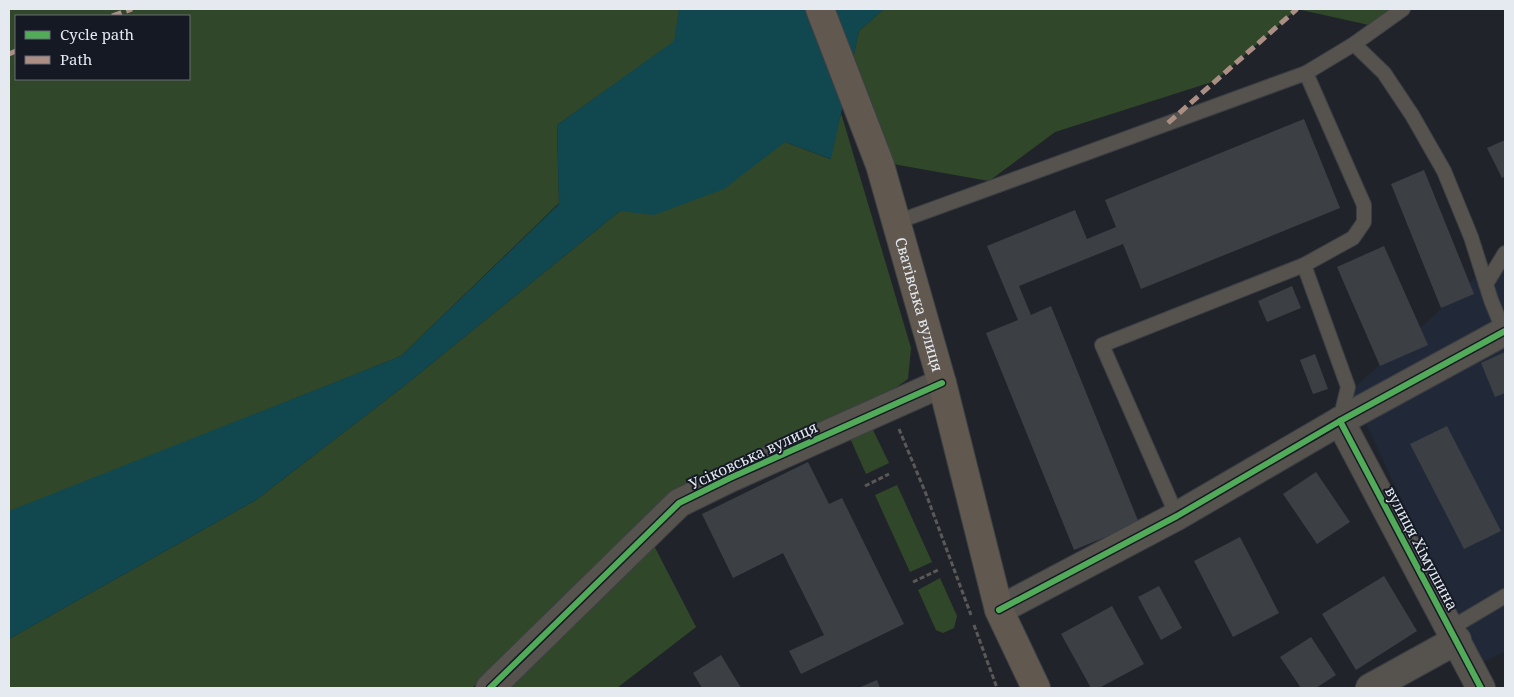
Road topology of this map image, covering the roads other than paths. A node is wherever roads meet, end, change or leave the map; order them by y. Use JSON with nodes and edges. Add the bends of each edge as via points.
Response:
{"nodes":[{"id":1,"x":820,"y":9,"type":"edge"},
{"id":2,"x":1403,"y":9,"type":"edge"},
{"id":3,"x":1354,"y":44,"type":"junction"},
{"id":4,"x":1306,"y":73,"type":"junction"},
{"id":5,"x":897,"y":222,"type":"junction"},
{"id":6,"x":1505,"y":252,"type":"edge"},
{"id":7,"x":1304,"y":265,"type":"junction"},
{"id":8,"x":1486,"y":284,"type":"junction"},
{"id":9,"x":1504,"y":331,"type":"edge"},
{"id":10,"x":942,"y":383,"type":"junction"},
{"id":11,"x":1340,"y":420,"type":"junction"},
{"id":12,"x":1177,"y":516,"type":"junction"},
{"id":13,"x":1505,"y":596,"type":"edge"},
{"id":14,"x":999,"y":610,"type":"junction"},
{"id":15,"x":1454,"y":634,"type":"junction"},
{"id":16,"x":490,"y":688,"type":"edge"},
{"id":17,"x":1036,"y":688,"type":"edge"},
{"id":18,"x":1370,"y":688,"type":"edge"},
{"id":19,"x":1482,"y":688,"type":"edge"}],
"edges":[{"from":1,"to":5,"type":"main road","name":"Сватівська вулиця","via":[[880,165]]},
{"from":2,"to":3,"type":"lane"},
{"from":3,"to":4,"type":"lane"},
{"from":3,"to":8,"type":"lane","via":[[1384,73],[1444,171],[1472,237]]},
{"from":4,"to":5,"type":"lane"},
{"from":4,"to":7,"type":"lane","via":[[1364,205],[1364,222],[1353,238]]},
{"from":5,"to":10,"type":"main road","name":"Сватівська вулиця"},
{"from":6,"to":8,"type":"lane"},
{"from":7,"to":11,"type":"lane","via":[[1348,387]]},
{"from":7,"to":12,"type":"lane","via":[[1102,345]]},
{"from":8,"to":9,"type":"lane"},
{"from":9,"to":11,"type":"street"},
{"from":10,"to":14,"type":"main road","name":"Сватівська вулиця"},
{"from":10,"to":16,"type":"street","name":"Усіковська вулиця","via":[[679,504]]},
{"from":11,"to":12,"type":"street"},
{"from":11,"to":15,"type":"street","name":"вулиця Хімушина"},
{"from":12,"to":14,"type":"street"},
{"from":13,"to":15,"type":"lane"},
{"from":14,"to":17,"type":"main road","name":"Сватівська вулиця"},
{"from":15,"to":18,"type":"street"},
{"from":15,"to":19,"type":"street","name":"вулиця Хімушина"}]}
